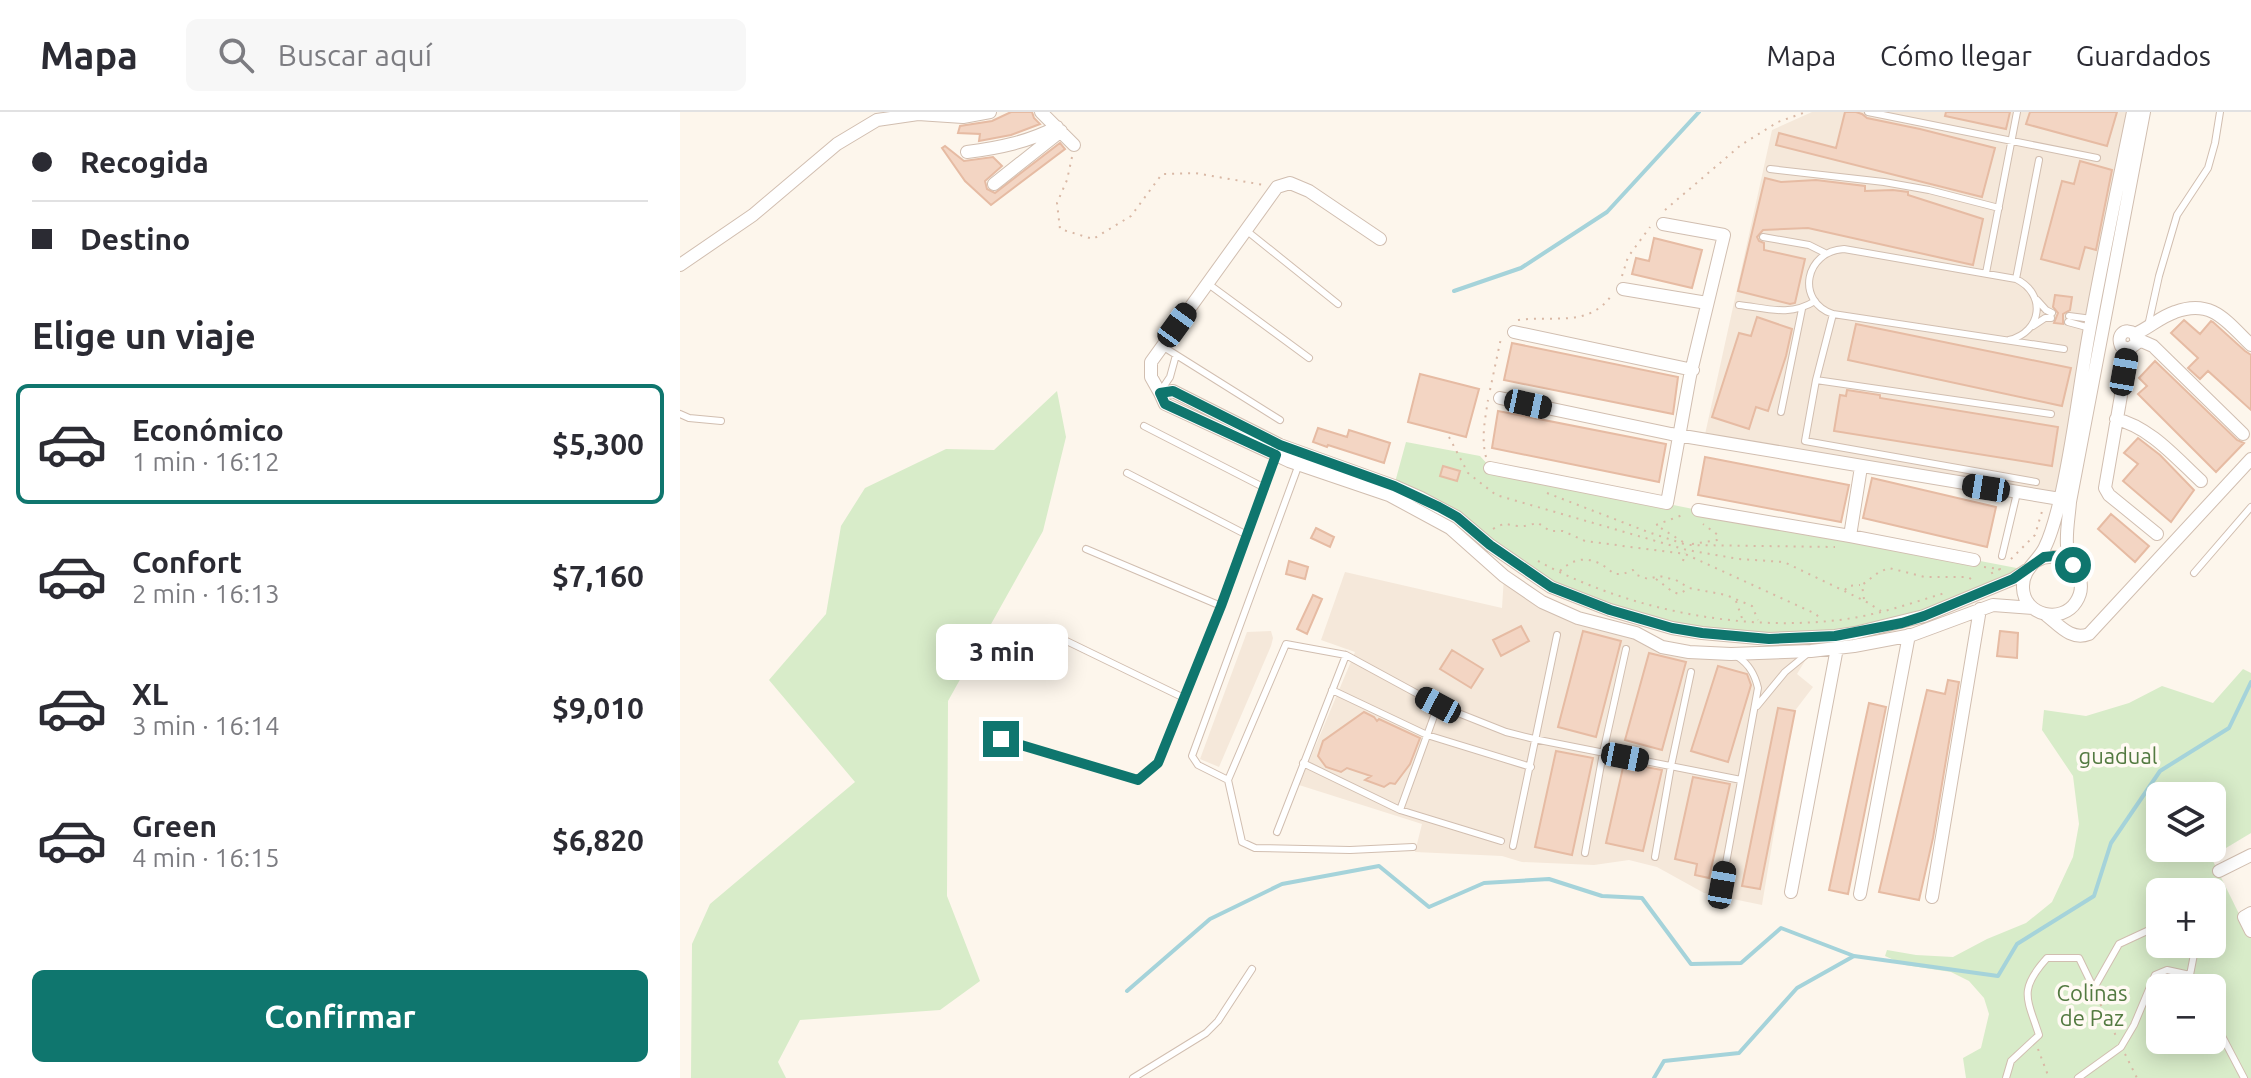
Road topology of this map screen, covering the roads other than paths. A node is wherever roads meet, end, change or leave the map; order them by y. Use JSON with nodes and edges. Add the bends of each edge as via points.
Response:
{"nodes":[{"id":1,"x":990,"y":112,"type":"edge"},
{"id":2,"x":1041,"y":112,"type":"edge"},
{"id":3,"x":1868,"y":112,"type":"edge"},
{"id":4,"x":2017,"y":112,"type":"edge"},
{"id":5,"x":2133,"y":112,"type":"edge"},
{"id":6,"x":2144,"y":112,"type":"edge"},
{"id":7,"x":2220,"y":112,"type":"edge"},
{"id":8,"x":1059,"y":129,"type":"junction"},
{"id":9,"x":2011,"y":142,"type":"junction"},
{"id":10,"x":1074,"y":145,"type":"road end"},
{"id":11,"x":967,"y":152,"type":"dead end"},
{"id":12,"x":2097,"y":158,"type":"dead end"},
{"id":13,"x":2039,"y":160,"type":"dead end"},
{"id":14,"x":1770,"y":169,"type":"dead end"},
{"id":15,"x":994,"y":184,"type":"dead end"},
{"id":16,"x":1999,"y":208,"type":"junction"},
{"id":17,"x":1660,"y":220,"type":"road end"},
{"id":18,"x":1247,"y":231,"type":"junction"},
{"id":19,"x":1763,"y":237,"type":"dead end"},
{"id":20,"x":1380,"y":239,"type":"dead end"},
{"id":21,"x":1825,"y":253,"type":"junction"},
{"id":22,"x":680,"y":265,"type":"edge"},
{"id":23,"x":1986,"y":273,"type":"junction"},
{"id":24,"x":2016,"y":279,"type":"junction"},
{"id":25,"x":1207,"y":283,"type":"junction"},
{"id":26,"x":1619,"y":288,"type":"road end"},
{"id":27,"x":2034,"y":296,"type":"junction"},
{"id":28,"x":1815,"y":301,"type":"junction"},
{"id":29,"x":1707,"y":303,"type":"junction"},
{"id":30,"x":1338,"y":304,"type":"dead end"},
{"id":31,"x":1739,"y":305,"type":"dead end"},
{"id":32,"x":1802,"y":309,"type":"junction"},
{"id":33,"x":1833,"y":314,"type":"junction"},
{"id":34,"x":2069,"y":319,"type":"dead end"},
{"id":35,"x":2091,"y":324,"type":"junction"},
{"id":36,"x":2030,"y":328,"type":"junction"},
{"id":37,"x":1509,"y":329,"type":"road end"},
{"id":38,"x":2103,"y":337,"type":"junction"},
{"id":39,"x":2137,"y":338,"type":"junction"},
{"id":40,"x":2009,"y":340,"type":"junction"},
{"id":41,"x":2251,"y":345,"type":"edge"},
{"id":42,"x":1162,"y":346,"type":"junction"},
{"id":43,"x":2064,"y":349,"type":"dead end"},
{"id":44,"x":1176,"y":355,"type":"junction"},
{"id":45,"x":1309,"y":358,"type":"dead end"},
{"id":46,"x":1693,"y":370,"type":"junction"},
{"id":47,"x":1816,"y":380,"type":"junction"},
{"id":48,"x":1160,"y":393,"type":"junction"},
{"id":49,"x":1500,"y":398,"type":"dead end"},
{"id":50,"x":1781,"y":412,"type":"dead end"},
{"id":51,"x":680,"y":414,"type":"edge"},
{"id":52,"x":2051,"y":414,"type":"dead end"},
{"id":53,"x":2116,"y":419,"type":"junction"},
{"id":54,"x":1280,"y":420,"type":"dead end"},
{"id":55,"x":721,"y":421,"type":"dead end"},
{"id":56,"x":1144,"y":426,"type":"dead end"},
{"id":57,"x":2243,"y":434,"type":"dead end"},
{"id":58,"x":1681,"y":436,"type":"junction"},
{"id":59,"x":1276,"y":455,"type":"junction"},
{"id":60,"x":2251,"y":459,"type":"edge"},
{"id":61,"x":1299,"y":464,"type":"junction"},
{"id":62,"x":1861,"y":467,"type":"junction"},
{"id":63,"x":1490,"y":468,"type":"road end"},
{"id":64,"x":1127,"y":473,"type":"dead end"},
{"id":65,"x":2201,"y":481,"type":"dead end"},
{"id":66,"x":2036,"y":482,"type":"dead end"},
{"id":67,"x":1265,"y":488,"type":"junction"},
{"id":68,"x":2017,"y":493,"type":"junction"},
{"id":69,"x":2058,"y":505,"type":"junction"},
{"id":70,"x":2251,"y":507,"type":"edge"},
{"id":71,"x":1691,"y":512,"type":"road end"},
{"id":72,"x":2157,"y":534,"type":"dead end"},
{"id":73,"x":1247,"y":535,"type":"junction"},
{"id":74,"x":1850,"y":536,"type":"junction"},
{"id":75,"x":1086,"y":549,"type":"dead end"},
{"id":76,"x":2002,"y":556,"type":"dead end"},
{"id":77,"x":1508,"y":559,"type":"junction"},
{"id":78,"x":1974,"y":563,"type":"road end"},
{"id":79,"x":2073,"y":565,"type":"junction"},
{"id":80,"x":2031,"y":566,"type":"junction"},
{"id":81,"x":2194,"y":573,"type":"dead end"},
{"id":82,"x":1504,"y":576,"type":"junction"},
{"id":83,"x":1221,"y":606,"type":"junction"},
{"id":84,"x":2033,"y":608,"type":"junction"},
{"id":85,"x":1980,"y":609,"type":"junction"},
{"id":86,"x":2046,"y":615,"type":"junction"},
{"id":87,"x":1655,"y":624,"type":"junction"},
{"id":88,"x":1050,"y":633,"type":"dead end"},
{"id":89,"x":1557,"y":635,"type":"dead end"},
{"id":90,"x":1909,"y":635,"type":"junction"},
{"id":91,"x":1651,"y":641,"type":"junction"},
{"id":92,"x":1837,"y":648,"type":"junction"},
{"id":93,"x":1626,"y":649,"type":"dead end"},
{"id":94,"x":1811,"y":651,"type":"junction"},
{"id":95,"x":1731,"y":654,"type":"junction"},
{"id":96,"x":1346,"y":655,"type":"junction"},
{"id":97,"x":1691,"y":672,"type":"dead end"},
{"id":98,"x":1332,"y":690,"type":"junction"},
{"id":99,"x":1184,"y":698,"type":"junction"},
{"id":100,"x":1438,"y":705,"type":"junction"},
{"id":101,"x":1754,"y":709,"type":"junction"},
{"id":102,"x":1427,"y":735,"type":"junction"},
{"id":103,"x":1001,"y":739,"type":"dead end"},
{"id":104,"x":1534,"y":739,"type":"junction"},
{"id":105,"x":1603,"y":753,"type":"junction"},
{"id":106,"x":1303,"y":763,"type":"junction"},
{"id":107,"x":1671,"y":766,"type":"junction"},
{"id":108,"x":1531,"y":767,"type":"junction"},
{"id":109,"x":1228,"y":780,"type":"junction"},
{"id":110,"x":1741,"y":780,"type":"junction"},
{"id":111,"x":1400,"y":810,"type":"junction"},
{"id":112,"x":1277,"y":832,"type":"dead end"},
{"id":113,"x":1501,"y":841,"type":"dead end"},
{"id":114,"x":1513,"y":846,"type":"dead end"},
{"id":115,"x":1413,"y":847,"type":"dead end"},
{"id":116,"x":1585,"y":853,"type":"dead end"},
{"id":117,"x":2251,"y":855,"type":"edge"},
{"id":118,"x":1655,"y":857,"type":"dead end"},
{"id":119,"x":2219,"y":871,"type":"dead end"},
{"id":120,"x":1722,"y":885,"type":"dead end"},
{"id":121,"x":1791,"y":892,"type":"dead end"},
{"id":122,"x":1860,"y":894,"type":"dead end"},
{"id":123,"x":1932,"y":897,"type":"dead end"},
{"id":124,"x":2251,"y":913,"type":"edge"},
{"id":125,"x":2146,"y":931,"type":"edge"},
{"id":126,"x":2251,"y":931,"type":"edge"},
{"id":127,"x":1252,"y":969,"type":"dead end"},
{"id":128,"x":2157,"y":974,"type":"edge"},
{"id":129,"x":2185,"y":974,"type":"edge"},
{"id":130,"x":2146,"y":996,"type":"edge"},
{"id":131,"x":2226,"y":1044,"type":"edge"},
{"id":132,"x":1133,"y":1078,"type":"edge"},
{"id":133,"x":2006,"y":1078,"type":"edge"},
{"id":134,"x":2078,"y":1078,"type":"edge"},
{"id":135,"x":2244,"y":1078,"type":"edge"}],
"edges":[{"from":1,"to":22,"type":"street","via":[[877,120],[837,144],[753,215]]},
{"from":2,"to":8,"type":"street"},
{"from":3,"to":9,"type":"lane"},
{"from":4,"to":9,"type":"lane"},
{"from":5,"to":35,"type":"street"},
{"from":6,"to":38,"type":"street"},
{"from":7,"to":39,"type":"lane","via":[[2208,168],[2177,215]]},
{"from":8,"to":10,"type":"street"},
{"from":8,"to":11,"type":"street","via":[[1006,147]]},
{"from":8,"to":15,"type":"street"},
{"from":9,"to":12,"type":"lane"},
{"from":9,"to":16,"type":"lane"},
{"from":13,"to":24,"type":"lane"},
{"from":14,"to":16,"type":"lane","via":[[1895,184]]},
{"from":16,"to":23,"type":"lane"},
{"from":17,"to":29,"type":"street","via":[[1724,235]]},
{"from":18,"to":20,"type":"street","via":[[1277,187],[1290,183]]},
{"from":18,"to":25,"type":"street"},
{"from":18,"to":30,"type":"lane"},
{"from":19,"to":21,"type":"lane"},
{"from":21,"to":23,"type":"lane","via":[[1844,249]]},
{"from":21,"to":28,"type":"lane","via":[[1810,272]]},
{"from":23,"to":24,"type":"lane"},
{"from":24,"to":27,"type":"lane"},
{"from":25,"to":42,"type":"street"},
{"from":25,"to":45,"type":"lane"},
{"from":26,"to":29,"type":"street"},
{"from":27,"to":36,"type":"lane","via":[[2037,312]]},
{"from":27,"to":36,"type":"lane","via":[[2052,316]]},
{"from":28,"to":32,"type":"lane"},
{"from":28,"to":33,"type":"lane"},
{"from":29,"to":46,"type":"street"},
{"from":31,"to":32,"type":"lane"},
{"from":32,"to":50,"type":"lane"},
{"from":33,"to":40,"type":"lane"},
{"from":33,"to":47,"type":"lane"},
{"from":34,"to":35,"type":"lane"},
{"from":35,"to":69,"type":"street"},
{"from":36,"to":40,"type":"lane"},
{"from":37,"to":46,"type":"street"},
{"from":38,"to":39,"type":"street","via":[[2119,338],[2121,346]]},
{"from":38,"to":79,"type":"street","via":[[2070,502],[2067,539]]},
{"from":39,"to":41,"type":"street","via":[[2175,311],[2200,307],[2219,314]]},
{"from":39,"to":53,"type":"street"},
{"from":39,"to":57,"type":"street","via":[[2153,346]]},
{"from":40,"to":43,"type":"lane"},
{"from":42,"to":44,"type":"lane"},
{"from":42,"to":48,"type":"street","via":[[1151,362],[1151,377]]},
{"from":44,"to":48,"type":"lane"},
{"from":44,"to":54,"type":"lane"},
{"from":46,"to":58,"type":"street"},
{"from":47,"to":52,"type":"lane"},
{"from":47,"to":66,"type":"lane","via":[[1805,441]]},
{"from":48,"to":59,"type":"street","via":[[1165,404]]},
{"from":48,"to":77,"type":"street","via":[[1173,391],[1280,445],[1421,498],[1457,517]]},
{"from":49,"to":58,"type":"street"},
{"from":51,"to":55,"type":"lane"},
{"from":53,"to":65,"type":"street","via":[[2144,431]]},
{"from":53,"to":72,"type":"street","via":[[2105,488]]},
{"from":56,"to":67,"type":"lane"},
{"from":58,"to":62,"type":"street"},
{"from":58,"to":63,"type":"street","via":[[1667,503]]},
{"from":59,"to":61,"type":"street"},
{"from":59,"to":67,"type":"lane"},
{"from":60,"to":86,"type":"street","via":[[2089,634],[2071,635]]},
{"from":61,"to":82,"type":"street","via":[[1417,509],[1450,528]]},
{"from":61,"to":109,"type":"lane","via":[[1192,756],[1198,765]]},
{"from":62,"to":68,"type":"street"},
{"from":62,"to":74,"type":"street"},
{"from":64,"to":73,"type":"lane"},
{"from":67,"to":73,"type":"lane"},
{"from":68,"to":69,"type":"street"},
{"from":68,"to":76,"type":"lane"},
{"from":69,"to":80,"type":"street","via":[[2045,547]]},
{"from":70,"to":81,"type":"lane"},
{"from":71,"to":74,"type":"street"},
{"from":73,"to":83,"type":"lane"},
{"from":74,"to":78,"type":"street"},
{"from":75,"to":83,"type":"lane"},
{"from":77,"to":82,"type":"street"},
{"from":77,"to":87,"type":"street","via":[[1551,587]]},
{"from":79,"to":80,"type":"street","via":[[2054,556]]},
{"from":79,"to":86,"type":"street","via":[[2080,578],[2078,600],[2061,614]]},
{"from":80,"to":84,"type":"street","via":[[2024,594]]},
{"from":80,"to":87,"type":"street","via":[[2013,579],[1924,616],[1835,636],[1754,638]]},
{"from":82,"to":91,"type":"street","via":[[1560,610]]},
{"from":83,"to":99,"type":"lane"},
{"from":84,"to":85,"type":"street"},
{"from":84,"to":86,"type":"street"},
{"from":85,"to":90,"type":"street"},
{"from":85,"to":123,"type":"street"},
{"from":87,"to":91,"type":"street"},
{"from":88,"to":99,"type":"lane"},
{"from":89,"to":104,"type":"lane"},
{"from":90,"to":92,"type":"street"},
{"from":90,"to":122,"type":"street"},
{"from":91,"to":95,"type":"street","via":[[1689,652]]},
{"from":92,"to":94,"type":"street"},
{"from":92,"to":121,"type":"street"},
{"from":93,"to":105,"type":"lane"},
{"from":94,"to":95,"type":"street"},
{"from":94,"to":101,"type":"lane"},
{"from":95,"to":101,"type":"lane","via":[[1756,677]]},
{"from":96,"to":98,"type":"lane"},
{"from":96,"to":100,"type":"lane"},
{"from":96,"to":109,"type":"lane","via":[[1286,644]]},
{"from":97,"to":107,"type":"lane"},
{"from":98,"to":102,"type":"lane"},
{"from":98,"to":106,"type":"lane"},
{"from":99,"to":103,"type":"lane","via":[[1158,763],[1138,780]]},
{"from":100,"to":102,"type":"lane"},
{"from":100,"to":104,"type":"lane"},
{"from":101,"to":110,"type":"lane"},
{"from":102,"to":108,"type":"lane"},
{"from":102,"to":111,"type":"lane"},
{"from":104,"to":105,"type":"lane"},
{"from":104,"to":108,"type":"lane"},
{"from":105,"to":107,"type":"lane"},
{"from":105,"to":116,"type":"lane"},
{"from":106,"to":111,"type":"lane"},
{"from":106,"to":112,"type":"lane"},
{"from":107,"to":110,"type":"lane"},
{"from":107,"to":118,"type":"lane"},
{"from":108,"to":114,"type":"lane"},
{"from":109,"to":115,"type":"lane","via":[[1242,842],[1255,848]]},
{"from":110,"to":120,"type":"lane"},
{"from":111,"to":113,"type":"lane"},
{"from":117,"to":119,"type":"street"},
{"from":124,"to":126,"type":"street","via":[[2244,917]]},
{"from":125,"to":133,"type":"lane","via":[[2119,944],[2094,989],[2079,958],[2047,958],[2031,975],[2026,994],[2039,1035],[2011,1061]]},
{"from":127,"to":132,"type":"lane","via":[[1206,1033]]},
{"from":128,"to":129,"type":"lane"},
{"from":130,"to":134,"type":"lane","via":[[2121,1047]]},
{"from":131,"to":135,"type":"lane"}]}
